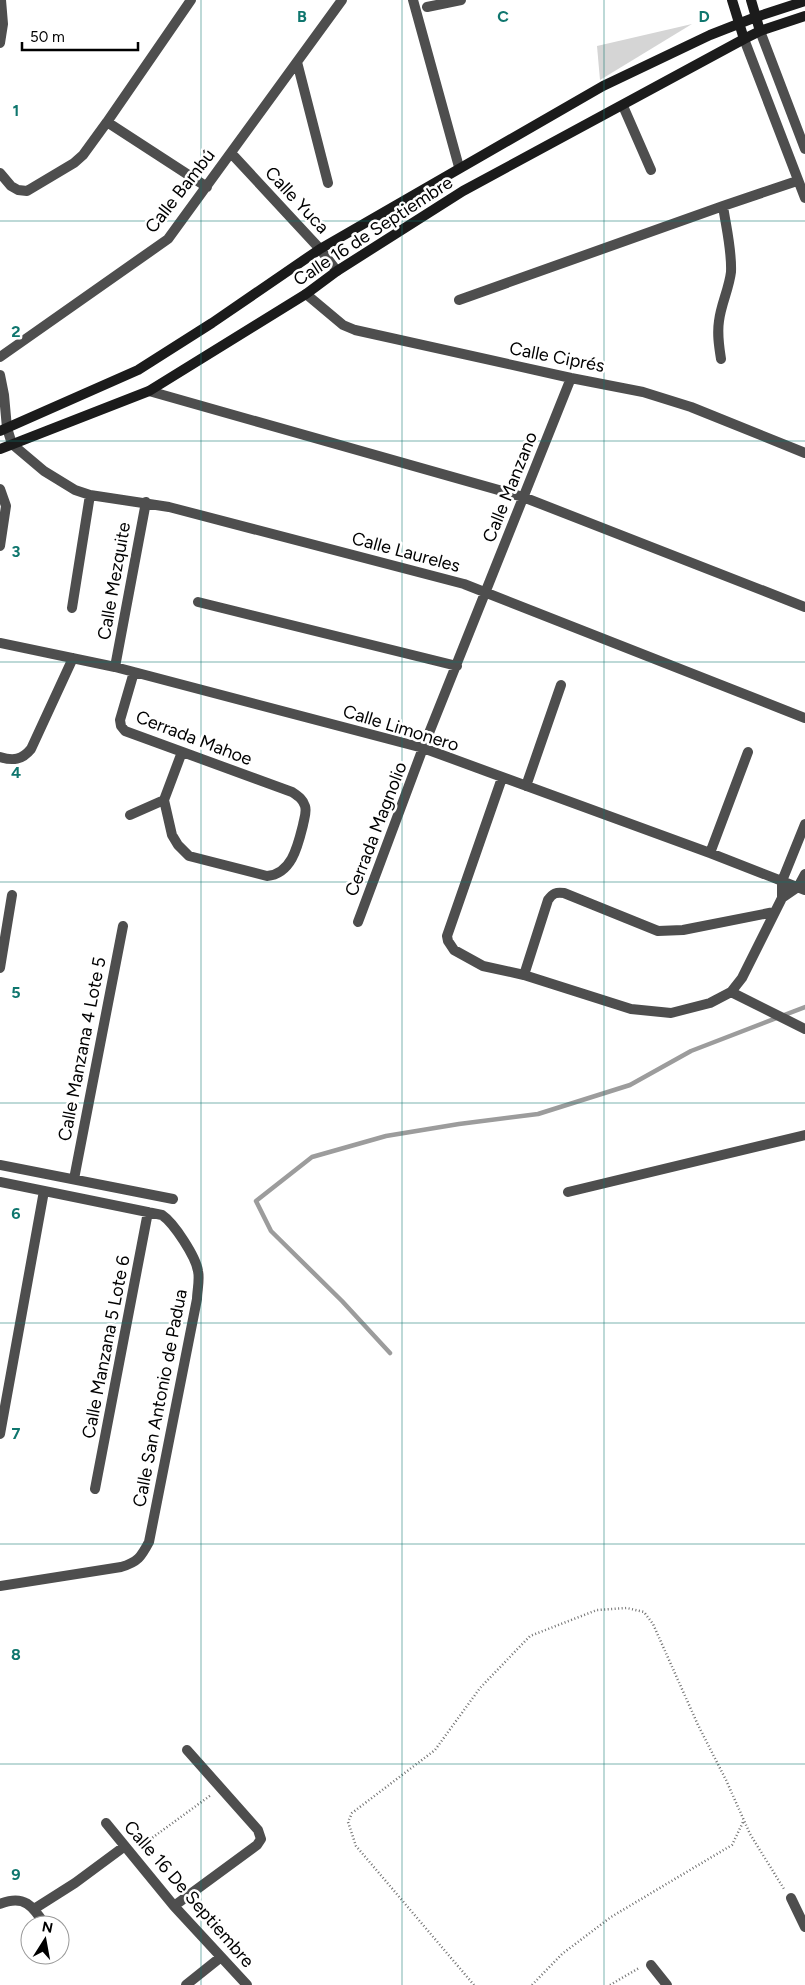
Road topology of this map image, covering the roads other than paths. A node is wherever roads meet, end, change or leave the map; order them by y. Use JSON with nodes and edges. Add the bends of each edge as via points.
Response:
{"nodes":[{"id":1,"x":1,"y":0,"type":"edge"},
{"id":2,"x":190,"y":0,"type":"edge"},
{"id":3,"x":342,"y":0,"type":"edge"},
{"id":4,"x":413,"y":0,"type":"edge"},
{"id":5,"x":461,"y":0,"type":"edge"},
{"id":6,"x":732,"y":0,"type":"edge"},
{"id":7,"x":751,"y":0,"type":"edge"},
{"id":8,"x":805,"y":1,"type":"edge"},
{"id":9,"x":427,"y":7,"type":"dead end"},
{"id":10,"x":805,"y":16,"type":"edge"},
{"id":11,"x":756,"y":17,"type":"junction"},
{"id":12,"x":738,"y":23,"type":"junction"},
{"id":13,"x":760,"y":31,"type":"junction"},
{"id":14,"x":744,"y":39,"type":"junction"},
{"id":15,"x":0,"y":43,"type":"edge"},
{"id":16,"x":297,"y":62,"type":"junction"},
{"id":17,"x":623,"y":106,"type":"junction"},
{"id":18,"x":107,"y":122,"type":"junction"},
{"id":19,"x":805,"y":149,"type":"edge"},
{"id":20,"x":231,"y":153,"type":"junction"},
{"id":21,"x":459,"y":167,"type":"junction"},
{"id":22,"x":651,"y":170,"type":"dead end"},
{"id":23,"x":0,"y":173,"type":"edge"},
{"id":24,"x":797,"y":181,"type":"junction"},
{"id":25,"x":328,"y":184,"type":"dead end"},
{"id":26,"x":207,"y":186,"type":"junction"},
{"id":27,"x":805,"y":198,"type":"edge"},
{"id":28,"x":722,"y":206,"type":"junction"},
{"id":29,"x":320,"y":249,"type":"junction"},
{"id":30,"x":337,"y":271,"type":"junction"},
{"id":31,"x":306,"y":294,"type":"junction"},
{"id":32,"x":459,"y":300,"type":"dead end"},
{"id":33,"x":0,"y":357,"type":"edge"},
{"id":34,"x":721,"y":360,"type":"dead end"},
{"id":35,"x":0,"y":375,"type":"edge"},
{"id":36,"x":571,"y":378,"type":"junction"},
{"id":37,"x":149,"y":391,"type":"junction"},
{"id":38,"x":3,"y":414,"type":"edge"},
{"id":39,"x":4,"y":429,"type":"edge"},
{"id":40,"x":12,"y":444,"type":"junction"},
{"id":41,"x":0,"y":449,"type":"edge"},
{"id":42,"x":805,"y":453,"type":"edge"},
{"id":43,"x":0,"y":489,"type":"edge"},
{"id":44,"x":90,"y":495,"type":"junction"},
{"id":45,"x":523,"y":497,"type":"junction"},
{"id":46,"x":146,"y":502,"type":"junction"},
{"id":47,"x":0,"y":546,"type":"edge"},
{"id":48,"x":485,"y":592,"type":"junction"},
{"id":49,"x":198,"y":602,"type":"dead end"},
{"id":50,"x":805,"y":607,"type":"edge"},
{"id":51,"x":72,"y":608,"type":"dead end"},
{"id":52,"x":0,"y":643,"type":"edge"},
{"id":53,"x":73,"y":658,"type":"junction"},
{"id":54,"x":457,"y":666,"type":"junction"},
{"id":55,"x":115,"y":667,"type":"junction"},
{"id":56,"x":134,"y":672,"type":"junction"},
{"id":57,"x":561,"y":684,"type":"dead end"},
{"id":58,"x":805,"y":718,"type":"edge"},
{"id":59,"x":423,"y":748,"type":"junction"},
{"id":60,"x":182,"y":752,"type":"junction"},
{"id":61,"x":748,"y":752,"type":"dead end"},
{"id":62,"x":0,"y":757,"type":"edge"},
{"id":63,"x":502,"y":778,"type":"junction"},
{"id":64,"x":526,"y":786,"type":"junction"},
{"id":65,"x":164,"y":800,"type":"junction"},
{"id":66,"x":130,"y":814,"type":"dead end"},
{"id":67,"x":805,"y":824,"type":"edge"},
{"id":68,"x":710,"y":853,"type":"junction"},
{"id":69,"x":805,"y":874,"type":"edge"},
{"id":70,"x":782,"y":881,"type":"junction"},
{"id":71,"x":801,"y":889,"type":"edge"},
{"id":72,"x":12,"y":895,"type":"dead end"},
{"id":73,"x":782,"y":898,"type":"junction"},
{"id":74,"x":774,"y":912,"type":"junction"},
{"id":75,"x":358,"y":922,"type":"dead end"},
{"id":76,"x":123,"y":926,"type":"dead end"},
{"id":77,"x":0,"y":968,"type":"edge"},
{"id":78,"x":524,"y":975,"type":"junction"},
{"id":79,"x":731,"y":992,"type":"junction"},
{"id":80,"x":805,"y":1029,"type":"edge"},
{"id":81,"x":805,"y":1134,"type":"edge"},
{"id":82,"x":0,"y":1165,"type":"edge"},
{"id":83,"x":74,"y":1179,"type":"junction"},
{"id":84,"x":0,"y":1182,"type":"edge"},
{"id":85,"x":44,"y":1192,"type":"junction"},
{"id":86,"x":568,"y":1192,"type":"dead end"},
{"id":87,"x":173,"y":1199,"type":"dead end"},
{"id":88,"x":148,"y":1212,"type":"junction"},
{"id":89,"x":0,"y":1434,"type":"edge"},
{"id":90,"x":95,"y":1489,"type":"dead end"},
{"id":91,"x":0,"y":1586,"type":"edge"},
{"id":92,"x":187,"y":1750,"type":"dead end"},
{"id":93,"x":106,"y":1823,"type":"dead end"},
{"id":94,"x":125,"y":1846,"type":"junction"},
{"id":95,"x":791,"y":1898,"type":"road end"},
{"id":96,"x":0,"y":1904,"type":"edge"},
{"id":97,"x":174,"y":1906,"type":"junction"},
{"id":98,"x":34,"y":1909,"type":"junction"},
{"id":99,"x":38,"y":1915,"type":"edge"},
{"id":100,"x":805,"y":1927,"type":"edge"},
{"id":101,"x":221,"y":1957,"type":"junction"},
{"id":102,"x":651,"y":1965,"type":"road end"},
{"id":103,"x":186,"y":1985,"type":"edge"},
{"id":104,"x":247,"y":1985,"type":"edge"},
{"id":105,"x":667,"y":1985,"type":"edge"}],
"edges":[{"from":1,"to":15,"type":"street","via":[[3,24]]},
{"from":2,"to":18,"type":"street"},
{"from":3,"to":16,"type":"street","name":"Calle Bambú"},
{"from":4,"to":21,"type":"street"},
{"from":5,"to":9,"type":"street"},
{"from":6,"to":12,"type":"main road"},
{"from":7,"to":11,"type":"main road"},
{"from":8,"to":11,"type":"main road"},
{"from":10,"to":13,"type":"main road"},
{"from":11,"to":12,"type":"main road","name":"Calle 16 de Septiembre"},
{"from":11,"to":13,"type":"main road"},
{"from":12,"to":14,"type":"main road"},
{"from":12,"to":21,"type":"main road","name":"Calle 16 de Septiembre","via":[[603,86]]},
{"from":13,"to":14,"type":"main road","name":"Calle 16 de Septiembre"},
{"from":13,"to":19,"type":"street"},
{"from":14,"to":17,"type":"main road","name":"Calle 16 de Septiembre"},
{"from":14,"to":24,"type":"street"},
{"from":16,"to":20,"type":"street","name":"Calle Bambú"},
{"from":16,"to":25,"type":"street"},
{"from":17,"to":22,"type":"street"},
{"from":17,"to":30,"type":"main road","name":"Calle 16 de Septiembre","via":[[463,191]]},
{"from":18,"to":23,"type":"street","via":[[83,155],[33,189],[18,190]]},
{"from":18,"to":26,"type":"street"},
{"from":20,"to":26,"type":"street","name":"Calle Bambú"},
{"from":20,"to":29,"type":"street","name":"Calle Yuca"},
{"from":21,"to":29,"type":"main road","name":"Calle 16 de Septiembre"},
{"from":24,"to":27,"type":"street"},
{"from":24,"to":28,"type":"street"},
{"from":26,"to":33,"type":"street","name":"Calle Bambú","via":[[168,239]]},
{"from":28,"to":32,"type":"street"},
{"from":28,"to":34,"type":"street","via":[[731,271],[719,319]]},
{"from":29,"to":30,"type":"street","name":"Calle Yuca"},
{"from":29,"to":39,"type":"main road","name":"Calle 16 de Septiembre","via":[[138,370]]},
{"from":30,"to":31,"type":"main road","name":"Calle 16 de Septiembre"},
{"from":31,"to":36,"type":"street","name":"Calle Ciprés","via":[[336,320],[355,330]]},
{"from":31,"to":37,"type":"main road","name":"Calle 16 de Septiembre"},
{"from":35,"to":38,"type":"street","via":[[4,394]]},
{"from":36,"to":42,"type":"street","name":"Calle Ciprés","via":[[666,399]]},
{"from":36,"to":45,"type":"street","name":"Calle Manzano"},
{"from":37,"to":40,"type":"main road","name":"Calle 16 de Septiembre"},
{"from":37,"to":45,"type":"street"},
{"from":38,"to":39,"type":"street"},
{"from":39,"to":40,"type":"street"},
{"from":40,"to":41,"type":"main road","name":"Calle 16 de Septiembre"},
{"from":40,"to":44,"type":"street","name":"Calle Laureles","via":[[61,483]]},
{"from":43,"to":47,"type":"street","via":[[6,506]]},
{"from":44,"to":46,"type":"street","name":"Calle Laureles"},
{"from":44,"to":51,"type":"street"},
{"from":45,"to":48,"type":"street","name":"Calle Manzano"},
{"from":45,"to":50,"type":"street"},
{"from":46,"to":48,"type":"street","name":"Calle Laureles","via":[[414,570]]},
{"from":46,"to":55,"type":"street","name":"Calle Mezquite"},
{"from":48,"to":54,"type":"street","name":"Calle Manzano"},
{"from":48,"to":58,"type":"street","name":"Calle Laureles"},
{"from":49,"to":54,"type":"street"},
{"from":52,"to":53,"type":"street","name":"Calle Limonero"},
{"from":53,"to":55,"type":"street","name":"Calle Limonero"},
{"from":53,"to":62,"type":"street","via":[[31,749],[21,759]]},
{"from":54,"to":59,"type":"street","name":"Calle Manzano"},
{"from":55,"to":56,"type":"street","name":"Calle Limonero"},
{"from":56,"to":59,"type":"street","name":"Calle Limonero"},
{"from":56,"to":60,"type":"street","name":"Cerrada Mahoe","via":[[121,726],[125,731]]},
{"from":57,"to":64,"type":"street"},
{"from":59,"to":63,"type":"street","name":"Calle Limonero"},
{"from":59,"to":75,"type":"street","name":"Cerrada Magnolio"},
{"from":60,"to":65,"type":"street"},
{"from":60,"to":65,"type":"street","name":"Cerrada Mahoe","via":[[299,796],[306,811],[294,855],[272,876],[189,856],[172,835]]},
{"from":61,"to":68,"type":"street"},
{"from":63,"to":64,"type":"street","name":"Calle Limonero"},
{"from":63,"to":78,"type":"street","via":[[447,936],[454,950],[483,966]]},
{"from":64,"to":68,"type":"street","name":"Calle Limonero"},
{"from":65,"to":66,"type":"street"},
{"from":67,"to":70,"type":"street"},
{"from":68,"to":70,"type":"street","name":"Calle Limonero"},
{"from":69,"to":71,"type":"street"},
{"from":70,"to":71,"type":"street","name":"Calle Limonero"},
{"from":70,"to":73,"type":"street"},
{"from":71,"to":73,"type":"street"},
{"from":72,"to":77,"type":"street"},
{"from":73,"to":74,"type":"street"},
{"from":74,"to":78,"type":"street","via":[[683,930],[658,931],[558,892],[548,900]]},
{"from":74,"to":79,"type":"street","via":[[742,978]]},
{"from":76,"to":83,"type":"street","name":"Calle Manzana 4 Lote 5"},
{"from":78,"to":79,"type":"street","via":[[631,1009],[671,1012],[710,1003]]},
{"from":79,"to":80,"type":"street"},
{"from":81,"to":86,"type":"street"},
{"from":82,"to":83,"type":"street"},
{"from":83,"to":87,"type":"street"},
{"from":84,"to":85,"type":"street","name":"Calle San Antonio de Padua"},
{"from":85,"to":88,"type":"street","name":"Calle San Antonio de Padua"},
{"from":85,"to":89,"type":"street"},
{"from":88,"to":90,"type":"street","name":"Calle Manzana 5 Lote 6"},
{"from":88,"to":91,"type":"street","name":"Calle San Antonio de Padua","via":[[168,1218],[196,1263],[199,1278],[149,1542],[138,1560],[121,1567]]},
{"from":92,"to":97,"type":"street","via":[[258,1830],[261,1839]]},
{"from":93,"to":94,"type":"street","name":"Calle 16 De Septiembre"},
{"from":94,"to":97,"type":"street","name":"Calle 16 De Septiembre"},
{"from":94,"to":98,"type":"street"},
{"from":95,"to":100,"type":"street"},
{"from":96,"to":98,"type":"street","via":[[15,1900]]},
{"from":97,"to":101,"type":"street","name":"Calle 16 De Septiembre"},
{"from":98,"to":99,"type":"street"},
{"from":101,"to":103,"type":"street"},
{"from":101,"to":104,"type":"street","name":"Calle 16 De Septiembre"},
{"from":102,"to":105,"type":"street"}]}
